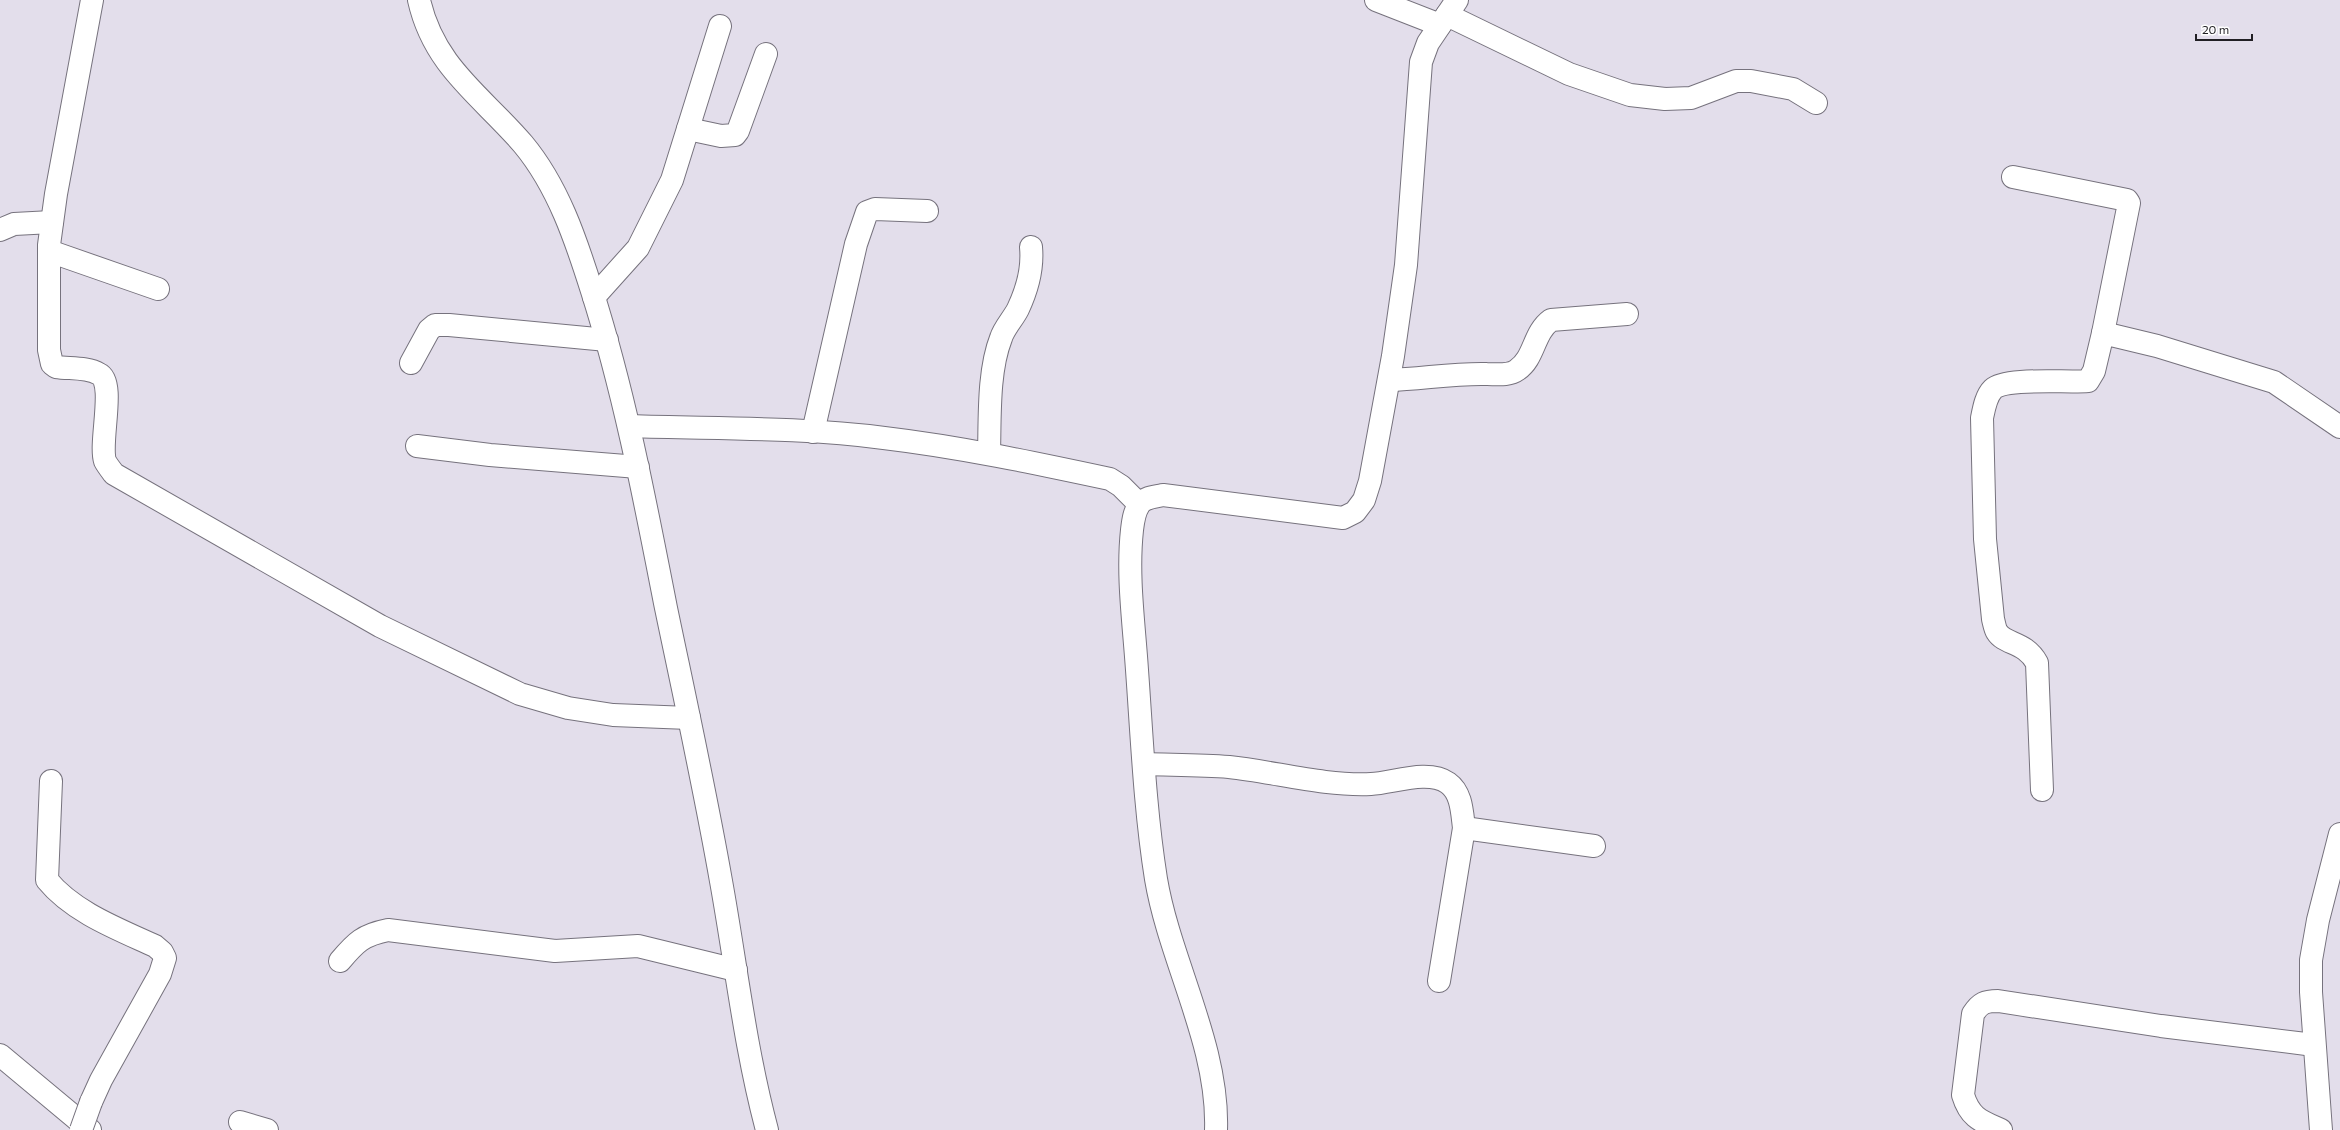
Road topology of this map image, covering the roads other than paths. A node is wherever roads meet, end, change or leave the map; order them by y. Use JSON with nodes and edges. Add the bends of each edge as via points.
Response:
{"nodes":[{"id":1,"x":92,"y":0,"type":"edge"},
{"id":2,"x":419,"y":0,"type":"edge"},
{"id":3,"x":1376,"y":0,"type":"edge"},
{"id":4,"x":1448,"y":13,"type":"edge"},
{"id":5,"x":720,"y":26,"type":"dead end"},
{"id":6,"x":766,"y":54,"type":"dead end"},
{"id":7,"x":1816,"y":103,"type":"dead end"},
{"id":8,"x":688,"y":129,"type":"junction"},
{"id":9,"x":2013,"y":177,"type":"dead end"},
{"id":10,"x":927,"y":211,"type":"dead end"},
{"id":11,"x":52,"y":222,"type":"junction"},
{"id":12,"x":0,"y":230,"type":"edge"},
{"id":13,"x":1031,"y":247,"type":"dead end"},
{"id":14,"x":49,"y":251,"type":"junction"},
{"id":15,"x":158,"y":289,"type":"dead end"},
{"id":16,"x":594,"y":297,"type":"junction"},
{"id":17,"x":1627,"y":314,"type":"dead end"},
{"id":18,"x":2103,"y":333,"type":"junction"},
{"id":19,"x":607,"y":340,"type":"junction"},
{"id":20,"x":411,"y":363,"type":"dead end"},
{"id":21,"x":1389,"y":380,"type":"junction"},
{"id":22,"x":630,"y":426,"type":"junction"},
{"id":23,"x":2340,"y":427,"type":"edge"},
{"id":24,"x":813,"y":432,"type":"junction"},
{"id":25,"x":417,"y":446,"type":"dead end"},
{"id":26,"x":989,"y":453,"type":"junction"},
{"id":27,"x":638,"y":467,"type":"junction"},
{"id":28,"x":1139,"y":504,"type":"junction"},
{"id":29,"x":689,"y":718,"type":"junction"},
{"id":30,"x":1144,"y":764,"type":"junction"},
{"id":31,"x":51,"y":781,"type":"dead end"},
{"id":32,"x":2042,"y":790,"type":"dead end"},
{"id":33,"x":1464,"y":828,"type":"junction"},
{"id":34,"x":2340,"y":834,"type":"edge"},
{"id":35,"x":1594,"y":846,"type":"dead end"},
{"id":36,"x":340,"y":962,"type":"dead end"},
{"id":37,"x":736,"y":970,"type":"junction"},
{"id":38,"x":1439,"y":982,"type":"dead end"},
{"id":39,"x":2314,"y":1045,"type":"junction"},
{"id":40,"x":0,"y":1054,"type":"edge"},
{"id":41,"x":240,"y":1122,"type":"dead end"},
{"id":42,"x":81,"y":1130,"type":"edge"},
{"id":43,"x":90,"y":1130,"type":"edge"},
{"id":44,"x":267,"y":1130,"type":"edge"},
{"id":45,"x":767,"y":1130,"type":"edge"},
{"id":46,"x":1216,"y":1130,"type":"edge"},
{"id":47,"x":2001,"y":1130,"type":"edge"},
{"id":48,"x":2321,"y":1130,"type":"edge"}],
"edges":[{"from":1,"to":11,"type":"street"},
{"from":2,"to":16,"type":"street","via":[[435,44],[454,73],[523,144],[545,175],[565,215]]},
{"from":3,"to":4,"type":"street"},
{"from":4,"to":7,"type":"street","via":[[1569,74],[1630,94],[1665,99],[1691,98],[1736,81],[1751,81],[1793,89]]},
{"from":4,"to":21,"type":"street","via":[[1428,43],[1419,76],[1406,265]]},
{"from":5,"to":8,"type":"street"},
{"from":6,"to":8,"type":"street","via":[[735,135],[721,136]]},
{"from":8,"to":16,"type":"street","via":[[672,180],[649,227],[629,258]]},
{"from":9,"to":18,"type":"street","via":[[2127,200],[2129,203]]},
{"from":10,"to":24,"type":"street","via":[[875,209],[867,212],[856,244]]},
{"from":11,"to":12,"type":"street","via":[[14,224]]},
{"from":11,"to":14,"type":"street"},
{"from":13,"to":26,"type":"street","via":[[1031,270],[1018,308],[1001,337],[995,358]]},
{"from":14,"to":15,"type":"street"},
{"from":14,"to":29,"type":"street","via":[[49,357],[56,366],[90,370],[101,374],[105,379],[107,394],[103,443],[105,461],[114,474],[380,626],[520,694],[568,708],[613,715]]},
{"from":16,"to":19,"type":"street"},
{"from":17,"to":21,"type":"street","via":[[1551,320],[1542,329],[1526,360],[1518,370],[1510,374],[1468,373],[1423,379]]},
{"from":18,"to":23,"type":"street","via":[[2157,346],[2274,382]]},
{"from":18,"to":32,"type":"street","via":[[2094,370],[2088,381],[2000,385],[1993,389],[1986,400],[1982,418],[1985,539],[1993,619],[1997,632],[2026,648],[2037,663]]},
{"from":19,"to":20,"type":"street","via":[[449,325],[435,326],[429,330]]},
{"from":19,"to":22,"type":"street"},
{"from":21,"to":28,"type":"street","via":[[1364,500],[1355,512],[1343,518],[1163,495],[1148,498]]},
{"from":22,"to":24,"type":"street"},
{"from":22,"to":27,"type":"street"},
{"from":24,"to":26,"type":"street","via":[[883,438]]},
{"from":25,"to":27,"type":"street","via":[[490,455]]},
{"from":26,"to":28,"type":"street","via":[[1110,479]]},
{"from":27,"to":29,"type":"street"},
{"from":28,"to":30,"type":"street","via":[[1132,531],[1131,581]]},
{"from":29,"to":37,"type":"street"},
{"from":30,"to":33,"type":"street","via":[[1228,767],[1318,781],[1371,784],[1437,778],[1448,783],[1456,793],[1462,806]]},
{"from":30,"to":46,"type":"street","via":[[1156,879],[1210,1069]]},
{"from":31,"to":42,"type":"street","bridge":true,"via":[[47,880],[54,889],[78,907],[155,946],[165,958],[162,970],[101,1080]]},
{"from":33,"to":35,"type":"street"},
{"from":33,"to":38,"type":"street"},
{"from":34,"to":39,"type":"street","via":[[2318,920],[2311,960]]},
{"from":36,"to":37,"type":"street","via":[[354,944],[369,934],[388,930],[555,951],[638,946]]},
{"from":37,"to":45,"type":"street","via":[[750,1058]]},
{"from":39,"to":47,"type":"street","via":[[1986,1001],[1973,1014],[1963,1095],[1973,1116]]},
{"from":39,"to":48,"type":"street"},
{"from":40,"to":43,"type":"street"},
{"from":41,"to":44,"type":"street"}]}
